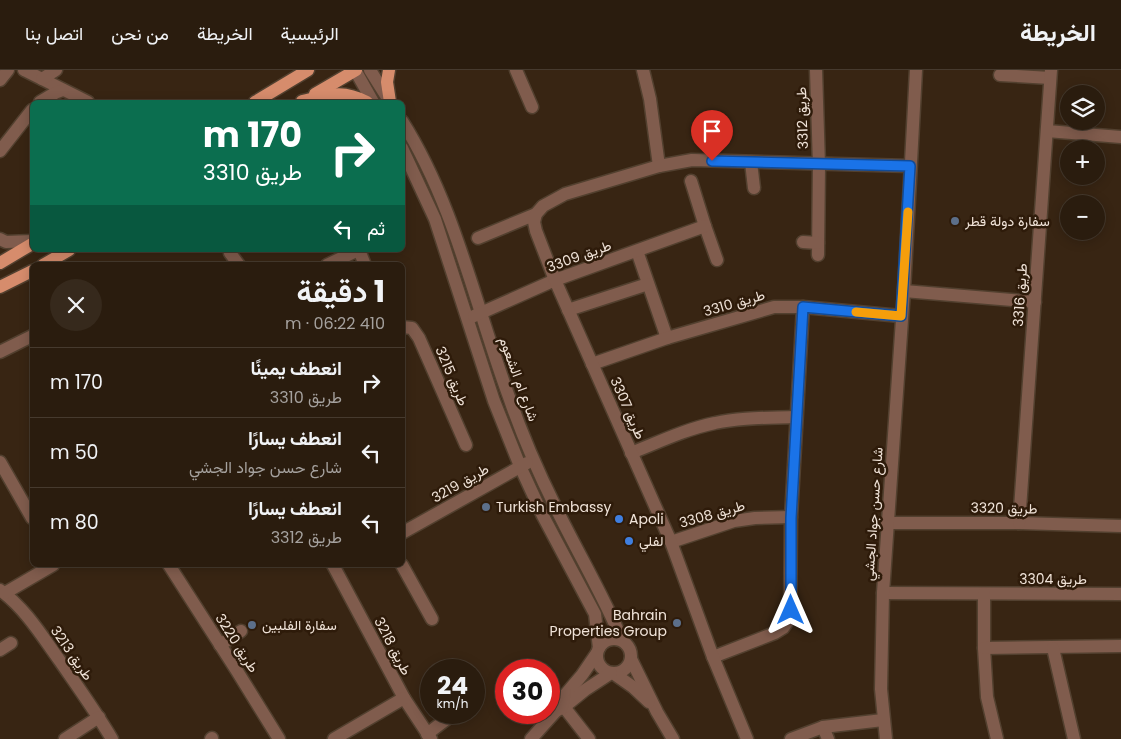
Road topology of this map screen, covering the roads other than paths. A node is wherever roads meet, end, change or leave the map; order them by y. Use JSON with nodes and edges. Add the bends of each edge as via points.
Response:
{"nodes":[{"id":1,"x":8,"y":70,"type":"edge"},
{"id":2,"x":24,"y":70,"type":"edge"},
{"id":3,"x":56,"y":70,"type":"edge"},
{"id":4,"x":308,"y":70,"type":"edge"},
{"id":5,"x":355,"y":70,"type":"edge"},
{"id":6,"x":370,"y":70,"type":"edge"},
{"id":7,"x":388,"y":70,"type":"edge"},
{"id":8,"x":516,"y":70,"type":"edge"},
{"id":9,"x":643,"y":70,"type":"edge"},
{"id":10,"x":816,"y":70,"type":"edge"},
{"id":11,"x":916,"y":70,"type":"edge"},
{"id":12,"x":1000,"y":74,"type":"dead end"},
{"id":13,"x":1051,"y":74,"type":"edge"},
{"id":14,"x":42,"y":79,"type":"junction"},
{"id":15,"x":0,"y":80,"type":"edge"},
{"id":16,"x":63,"y":90,"type":"junction"},
{"id":17,"x":43,"y":100,"type":"edge"},
{"id":18,"x":84,"y":100,"type":"edge"},
{"id":19,"x":258,"y":100,"type":"edge"},
{"id":20,"x":304,"y":100,"type":"edge"},
{"id":21,"x":310,"y":100,"type":"edge"},
{"id":22,"x":362,"y":100,"type":"edge"},
{"id":23,"x":372,"y":100,"type":"edge"},
{"id":24,"x":389,"y":100,"type":"edge"},
{"id":25,"x":390,"y":100,"type":"edge"},
{"id":26,"x":532,"y":107,"type":"dead end"},
{"id":27,"x":30,"y":113,"type":"edge"},
{"id":28,"x":405,"y":126,"type":"edge"},
{"id":29,"x":1047,"y":132,"type":"junction"},
{"id":30,"x":1121,"y":137,"type":"edge"},
{"id":31,"x":0,"y":151,"type":"edge"},
{"id":32,"x":405,"y":154,"type":"edge"},
{"id":33,"x":751,"y":162,"type":"junction"},
{"id":34,"x":819,"y":165,"type":"junction"},
{"id":35,"x":659,"y":166,"type":"junction"},
{"id":36,"x":910,"y":166,"type":"junction"},
{"id":37,"x":691,"y":181,"type":"dead end"},
{"id":38,"x":754,"y":188,"type":"dead end"},
{"id":39,"x":536,"y":214,"type":"junction"},
{"id":40,"x":704,"y":226,"type":"junction"},
{"id":41,"x":478,"y":238,"type":"dead end"},
{"id":42,"x":0,"y":239,"type":"edge"},
{"id":43,"x":803,"y":242,"type":"dead end"},
{"id":44,"x":30,"y":243,"type":"edge"},
{"id":45,"x":30,"y":244,"type":"edge"},
{"id":46,"x":637,"y":251,"type":"junction"},
{"id":47,"x":66,"y":252,"type":"edge"},
{"id":48,"x":355,"y":252,"type":"edge"},
{"id":49,"x":230,"y":253,"type":"dead end"},
{"id":50,"x":717,"y":260,"type":"dead end"},
{"id":51,"x":48,"y":262,"type":"edge"},
{"id":52,"x":237,"y":262,"type":"edge"},
{"id":53,"x":333,"y":262,"type":"edge"},
{"id":54,"x":0,"y":263,"type":"edge"},
{"id":55,"x":30,"y":272,"type":"edge"},
{"id":56,"x":555,"y":280,"type":"junction"},
{"id":57,"x":648,"y":284,"type":"junction"},
{"id":58,"x":0,"y":287,"type":"edge"},
{"id":59,"x":904,"y":291,"type":"junction"},
{"id":60,"x":1035,"y":302,"type":"junction"},
{"id":61,"x":803,"y":307,"type":"junction"},
{"id":62,"x":568,"y":310,"type":"junction"},
{"id":63,"x":480,"y":313,"type":"junction"},
{"id":64,"x":901,"y":316,"type":"junction"},
{"id":65,"x":467,"y":320,"type":"junction"},
{"id":66,"x":405,"y":327,"type":"edge"},
{"id":67,"x":667,"y":338,"type":"junction"},
{"id":68,"x":30,"y":339,"type":"edge"},
{"id":69,"x":0,"y":352,"type":"edge"},
{"id":70,"x":592,"y":364,"type":"junction"},
{"id":71,"x":796,"y":417,"type":"junction"},
{"id":72,"x":466,"y":446,"type":"dead end"},
{"id":73,"x":632,"y":453,"type":"junction"},
{"id":74,"x":533,"y":460,"type":"junction"},
{"id":75,"x":0,"y":462,"type":"edge"},
{"id":76,"x":520,"y":466,"type":"junction"},
{"id":77,"x":30,"y":514,"type":"edge"},
{"id":78,"x":791,"y":518,"type":"junction"},
{"id":79,"x":887,"y":523,"type":"junction"},
{"id":80,"x":1019,"y":523,"type":"junction"},
{"id":81,"x":1121,"y":526,"type":"edge"},
{"id":82,"x":405,"y":531,"type":"edge"},
{"id":83,"x":671,"y":542,"type":"junction"},
{"id":84,"x":49,"y":567,"type":"edge"},
{"id":85,"x":170,"y":567,"type":"edge"},
{"id":86,"x":338,"y":567,"type":"edge"},
{"id":87,"x":403,"y":567,"type":"edge"},
{"id":88,"x":2,"y":592,"type":"edge"},
{"id":89,"x":883,"y":594,"type":"junction"},
{"id":90,"x":984,"y":594,"type":"junction"},
{"id":91,"x":1121,"y":594,"type":"edge"},
{"id":92,"x":432,"y":619,"type":"dead end"},
{"id":93,"x":241,"y":631,"type":"dead end"},
{"id":94,"x":622,"y":640,"type":"junction"},
{"id":95,"x":220,"y":645,"type":"junction"},
{"id":96,"x":1121,"y":646,"type":"edge"},
{"id":97,"x":984,"y":648,"type":"junction"},
{"id":98,"x":1053,"y":648,"type":"junction"},
{"id":99,"x":598,"y":650,"type":"junction"},
{"id":100,"x":713,"y":657,"type":"junction"},
{"id":101,"x":631,"y":659,"type":"junction"},
{"id":102,"x":612,"y":673,"type":"junction"},
{"id":103,"x":404,"y":698,"type":"junction"},
{"id":104,"x":560,"y":700,"type":"edge"},
{"id":105,"x":560,"y":709,"type":"joint"},
{"id":106,"x":657,"y":712,"type":"junction"},
{"id":107,"x":99,"y":717,"type":"junction"},
{"id":108,"x":883,"y":720,"type":"junction"},
{"id":109,"x":443,"y":724,"type":"edge"},
{"id":110,"x":546,"y":724,"type":"edge"},
{"id":111,"x":826,"y":733,"type":"edge"},
{"id":112,"x":430,"y":736,"type":"edge"},
{"id":113,"x":65,"y":739,"type":"edge"},
{"id":114,"x":112,"y":739,"type":"edge"},
{"id":115,"x":278,"y":739,"type":"edge"},
{"id":116,"x":334,"y":739,"type":"edge"},
{"id":117,"x":531,"y":739,"type":"edge"},
{"id":118,"x":589,"y":739,"type":"edge"},
{"id":119,"x":673,"y":739,"type":"edge"},
{"id":120,"x":747,"y":739,"type":"edge"},
{"id":121,"x":791,"y":739,"type":"edge"},
{"id":122,"x":886,"y":739,"type":"edge"},
{"id":123,"x":997,"y":739,"type":"edge"},
{"id":124,"x":1074,"y":739,"type":"edge"}],
"edges":[{"from":1,"to":15,"type":"street"},
{"from":2,"to":14,"type":"street"},
{"from":3,"to":14,"type":"street"},
{"from":4,"to":19,"type":"main road"},
{"from":5,"to":20,"type":"main road"},
{"from":5,"to":23,"type":"street"},
{"from":6,"to":24,"type":"street"},
{"from":7,"to":25,"type":"main road"},
{"from":8,"to":26,"type":"street"},
{"from":9,"to":35,"type":"street"},
{"from":10,"to":34,"type":"street","name":"طريق 3312"},
{"from":11,"to":36,"type":"street","name":"شارع حسن جواد الجشي"},
{"from":12,"to":13,"type":"street"},
{"from":13,"to":29,"type":"street","name":"طريق 3316"},
{"from":14,"to":16,"type":"street"},
{"from":16,"to":17,"type":"street"},
{"from":16,"to":18,"type":"street"},
{"from":21,"to":22,"type":"main road","via":[[340,93]]},
{"from":27,"to":31,"type":"street"},
{"from":28,"to":63,"type":"street","name":"شارع ام الشعوم","via":[[438,189]]},
{"from":29,"to":30,"type":"street"},
{"from":29,"to":60,"type":"street","name":"طريق 3316"},
{"from":32,"to":65,"type":"street","via":[[436,219]]},
{"from":33,"to":34,"type":"street","name":"طريق 3312"},
{"from":33,"to":35,"type":"street","name":"طريق 3312","via":[[692,160]]},
{"from":33,"to":38,"type":"street"},
{"from":34,"to":36,"type":"street","name":"طريق 3312"},
{"from":34,"to":43,"type":"street","name":"طريق 3312","via":[[818,249]]},
{"from":35,"to":39,"type":"street","via":[[565,194],[542,206]]},
{"from":36,"to":59,"type":"street","name":"شارع حسن جواد الجشي"},
{"from":37,"to":40,"type":"street"},
{"from":39,"to":41,"type":"street"},
{"from":39,"to":56,"type":"street","name":"طريق 3307","via":[[536,232]]},
{"from":40,"to":46,"type":"street","name":"طريق 3309"},
{"from":40,"to":50,"type":"street"},
{"from":42,"to":44,"type":"street"},
{"from":45,"to":54,"type":"main road"},
{"from":46,"to":56,"type":"street","name":"طريق 3309"},
{"from":46,"to":57,"type":"street"},
{"from":47,"to":51,"type":"main road"},
{"from":48,"to":53,"type":"street"},
{"from":49,"to":52,"type":"street"},
{"from":55,"to":58,"type":"main road"},
{"from":56,"to":62,"type":"street","name":"طريق 3307"},
{"from":56,"to":63,"type":"street","name":"طريق 3309"},
{"from":57,"to":62,"type":"street"},
{"from":57,"to":67,"type":"street"},
{"from":59,"to":60,"type":"street"},
{"from":59,"to":64,"type":"street","name":"شارع حسن جواد الجشي"},
{"from":60,"to":80,"type":"street","name":"طريق 3316"},
{"from":61,"to":64,"type":"street","name":"طريق 3310"},
{"from":61,"to":67,"type":"street","name":"طريق 3310","via":[[774,307]]},
{"from":61,"to":71,"type":"street"},
{"from":62,"to":70,"type":"street","name":"طريق 3307"},
{"from":63,"to":65,"type":"street","name":"طريق 3309"},
{"from":63,"to":74,"type":"street","name":"شارع ام الشعوم"},
{"from":64,"to":79,"type":"street","name":"شارع حسن جواد الجشي"},
{"from":65,"to":76,"type":"street"},
{"from":66,"to":72,"type":"street","name":"طريق 3215","via":[[412,328],[419,338]]},
{"from":67,"to":70,"type":"street","name":"طريق 3310"},
{"from":68,"to":69,"type":"street"},
{"from":70,"to":73,"type":"street","name":"طريق 3307"},
{"from":71,"to":73,"type":"street","via":[[743,418],[693,428]]},
{"from":71,"to":78,"type":"street"},
{"from":73,"to":83,"type":"street","name":"طريق 3307"},
{"from":74,"to":76,"type":"street","name":"طريق 3219"},
{"from":74,"to":94,"type":"street","name":"شارع ام الشعوم"},
{"from":75,"to":77,"type":"street"},
{"from":76,"to":82,"type":"street","name":"طريق 3219"},
{"from":76,"to":99,"type":"street","via":[[595,614]]},
{"from":78,"to":83,"type":"street","name":"طريق 3308","via":[[734,521]]},
{"from":78,"to":100,"type":"street","via":[[790,618],[775,633]]},
{"from":79,"to":80,"type":"street","name":"طريق 3320"},
{"from":79,"to":89,"type":"street","name":"شارع حسن جواد الجشي"},
{"from":80,"to":81,"type":"street","name":"طريق 3320"},
{"from":83,"to":100,"type":"street","name":"طريق 3307"},
{"from":84,"to":88,"type":"street"},
{"from":85,"to":95,"type":"street","name":"طريق 3220"},
{"from":86,"to":103,"type":"street","name":"طريق 3218"},
{"from":87,"to":92,"type":"street"},
{"from":88,"to":107,"type":"street","name":"طريق 3213","via":[[29,619]]},
{"from":89,"to":90,"type":"street","name":"طريق 3304"},
{"from":89,"to":108,"type":"street","name":"شارع حسن جواد الجشي"},
{"from":90,"to":91,"type":"street","name":"طريق 3304"},
{"from":90,"to":97,"type":"street"},
{"from":93,"to":95,"type":"street"},
{"from":94,"to":99,"type":"street","via":[[607,640]]},
{"from":94,"to":101,"type":"street","via":[[629,646]]},
{"from":95,"to":115,"type":"street","name":"طريق 3220"},
{"from":96,"to":98,"type":"street"},
{"from":97,"to":98,"type":"street"},
{"from":97,"to":123,"type":"street","via":[[987,696]]},
{"from":98,"to":124,"type":"street"},
{"from":99,"to":102,"type":"street","via":[[599,664]]},
{"from":99,"to":104,"type":"street"},
{"from":100,"to":120,"type":"street","name":"طريق 3307"},
{"from":101,"to":102,"type":"street","via":[[626,668]]},
{"from":101,"to":106,"type":"street"},
{"from":102,"to":105,"type":"street"},
{"from":102,"to":106,"type":"street","via":[[633,687]]},
{"from":103,"to":112,"type":"street","name":"طريق 3218"},
{"from":103,"to":116,"type":"street"},
{"from":105,"to":118,"type":"street"},
{"from":106,"to":119,"type":"street"},
{"from":107,"to":113,"type":"street"},
{"from":107,"to":114,"type":"street","name":"طريق 3213"},
{"from":108,"to":111,"type":"street"},
{"from":108,"to":122,"type":"street","name":"شارع حسن جواد الجشي"},
{"from":109,"to":112,"type":"street"},
{"from":110,"to":117,"type":"street"},
{"from":111,"to":121,"type":"street"}]}
